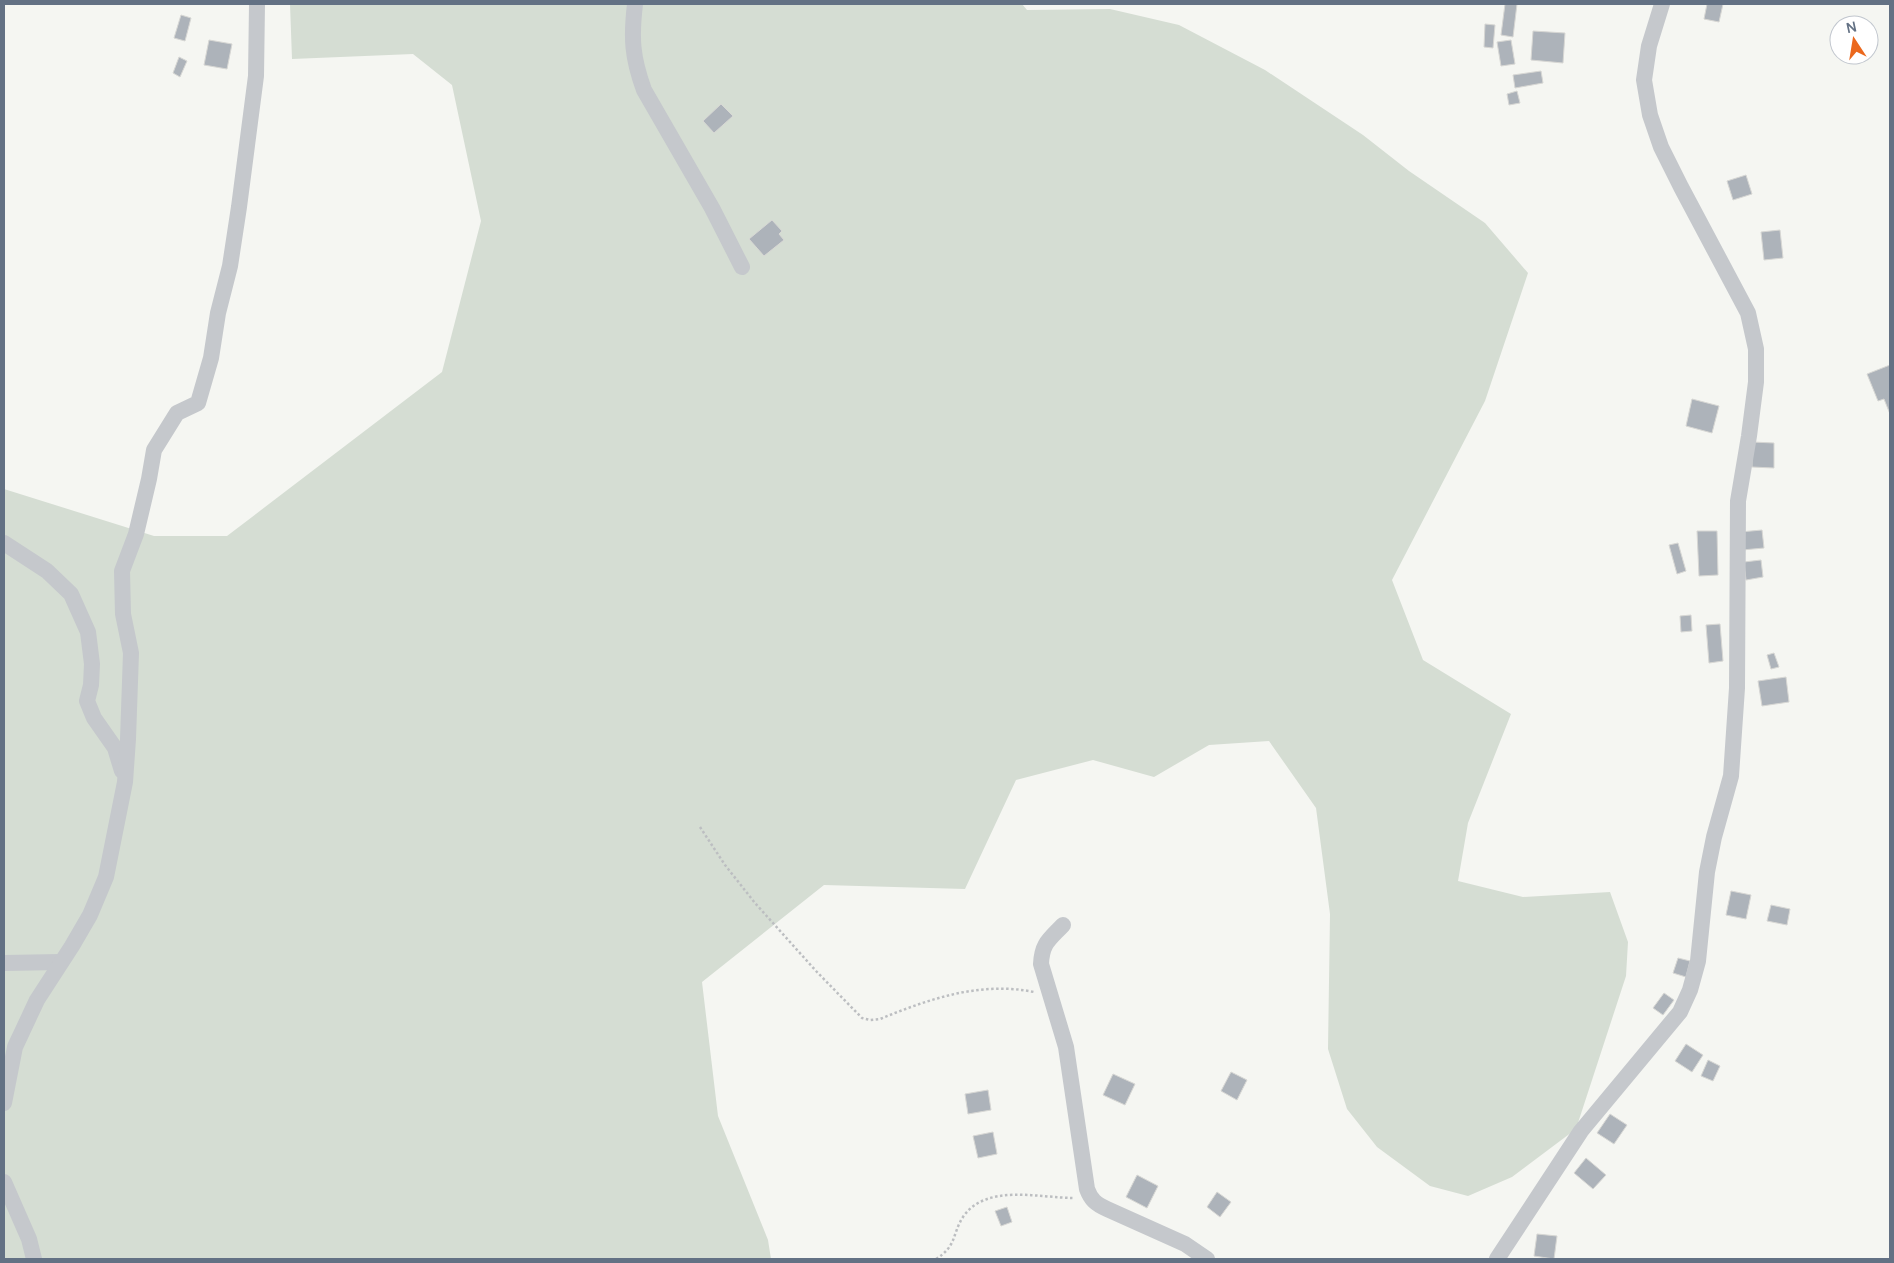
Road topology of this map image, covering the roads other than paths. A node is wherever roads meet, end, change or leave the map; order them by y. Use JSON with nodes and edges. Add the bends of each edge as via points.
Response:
{"nodes":[{"id":1,"x":257,"y":4,"type":"edge"},
{"id":2,"x":635,"y":4,"type":"edge"},
{"id":3,"x":1662,"y":4,"type":"edge"},
{"id":4,"x":742,"y":267,"type":"dead end"},
{"id":5,"x":4,"y":543,"type":"edge"},
{"id":6,"x":125,"y":782,"type":"junction"},
{"id":7,"x":1063,"y":926,"type":"dead end"},
{"id":8,"x":4,"y":962,"type":"edge"},
{"id":9,"x":61,"y":962,"type":"junction"},
{"id":10,"x":4,"y":1103,"type":"edge"},
{"id":11,"x":4,"y":1182,"type":"edge"},
{"id":12,"x":34,"y":1259,"type":"edge"},
{"id":13,"x":1208,"y":1259,"type":"edge"},
{"id":14,"x":1497,"y":1259,"type":"edge"}],
"edges":[{"from":1,"to":6,"type":"street","via":[[256,76],[230,266],[211,358],[198,403],[177,412],[154,450],[136,534],[122,571],[123,614],[131,653]]},
{"from":2,"to":4,"type":"street","via":[[632,48],[644,90]]},
{"from":3,"to":14,"type":"street","via":[[1649,46],[1644,80],[1650,115],[1661,147],[1748,313],[1756,349],[1756,382],[1738,501],[1737,688],[1732,776],[1707,872],[1698,961],[1680,1012],[1581,1131]]},
{"from":5,"to":6,"type":"street","via":[[47,571],[71,594],[88,632],[92,664],[87,701],[94,718],[115,748]]},
{"from":6,"to":9,"type":"street","via":[[106,877],[90,915]]},
{"from":7,"to":13,"type":"street","via":[[1046,943],[1041,964],[1066,1047],[1090,1198],[1185,1244]]},
{"from":8,"to":9,"type":"street"},
{"from":9,"to":10,"type":"street","via":[[37,1000],[15,1046]]},
{"from":11,"to":12,"type":"street","via":[[29,1239]]}]}
